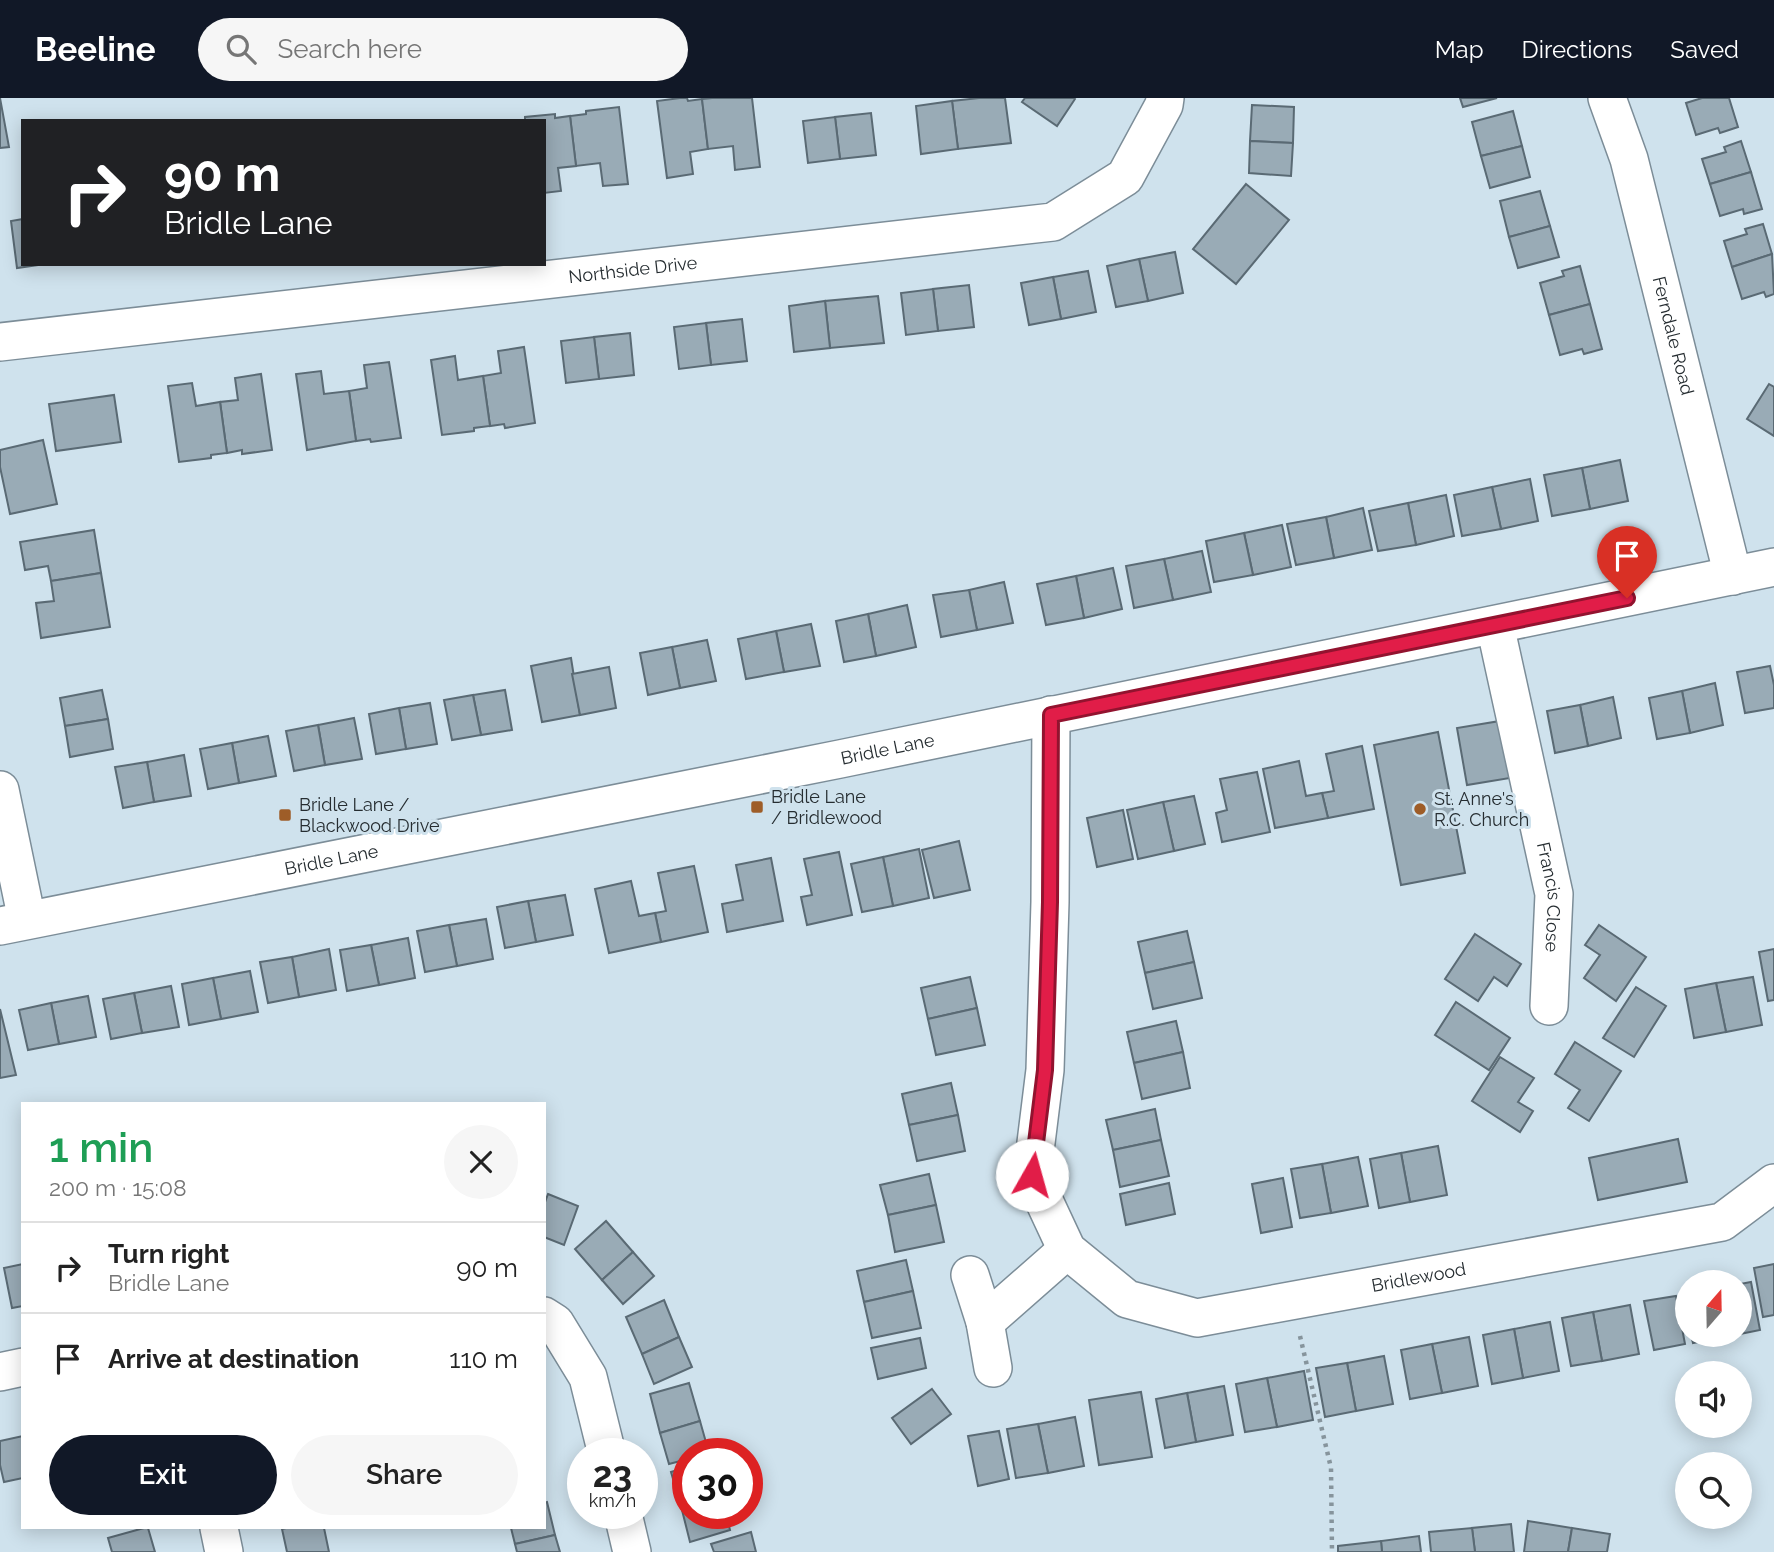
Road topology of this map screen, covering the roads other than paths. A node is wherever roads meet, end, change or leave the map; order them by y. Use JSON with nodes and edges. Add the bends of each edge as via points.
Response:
{"nodes":[{"id":1,"x":1164,"y":98,"type":"edge"},
{"id":2,"x":1607,"y":98,"type":"edge"},
{"id":3,"x":0,"y":342,"type":"edge"},
{"id":4,"x":1774,"y":568,"type":"edge"},
{"id":5,"x":1733,"y":576,"type":"junction"},
{"id":6,"x":1495,"y":625,"type":"junction"},
{"id":7,"x":1051,"y":715,"type":"junction"},
{"id":8,"x":0,"y":790,"type":"edge"},
{"id":9,"x":13,"y":923,"type":"edge"},
{"id":10,"x":1549,"y":1006,"type":"dead end"},
{"id":11,"x":1774,"y":1183,"type":"edge"},
{"id":12,"x":1067,"y":1250,"type":"junction"},
{"id":13,"x":970,"y":1275,"type":"dead end"},
{"id":14,"x":546,"y":1317,"type":"edge"},
{"id":15,"x":985,"y":1322,"type":"junction"},
{"id":16,"x":21,"y":1367,"type":"edge"},
{"id":17,"x":993,"y":1368,"type":"dead end"},
{"id":18,"x":0,"y":1372,"type":"edge"},
{"id":19,"x":603,"y":1438,"type":"edge"},
{"id":20,"x":219,"y":1529,"type":"edge"},
{"id":21,"x":627,"y":1529,"type":"edge"},
{"id":22,"x":224,"y":1552,"type":"edge"},
{"id":23,"x":632,"y":1552,"type":"edge"}],
"edges":[{"from":1,"to":3,"type":"street","name":"Northside Drive","via":[[1125,177],[1053,222]]},
{"from":2,"to":5,"type":"street","name":"Ferndale Road","via":[[1629,159]]},
{"from":4,"to":5,"type":"street","name":"Bridle Lane"},
{"from":5,"to":6,"type":"street","name":"Bridle Lane"},
{"from":6,"to":7,"type":"street","name":"Bridle Lane"},
{"from":6,"to":10,"type":"street","name":"Francis Close","via":[[1554,894]]},
{"from":7,"to":9,"type":"street","name":"Bridle Lane"},
{"from":7,"to":12,"type":"street","name":"Bridlewood","via":[[1045,1070],[1032,1175]]},
{"from":8,"to":9,"type":"street"},
{"from":11,"to":12,"type":"street","name":"Bridlewood","via":[[1722,1222],[1197,1318],[1127,1299]]},
{"from":12,"to":15,"type":"street"},
{"from":13,"to":15,"type":"street"},
{"from":14,"to":19,"type":"street","via":[[555,1323],[587,1377]]},
{"from":15,"to":17,"type":"street"},
{"from":16,"to":18,"type":"street"},
{"from":20,"to":22,"type":"street"},
{"from":21,"to":23,"type":"street"}]}
